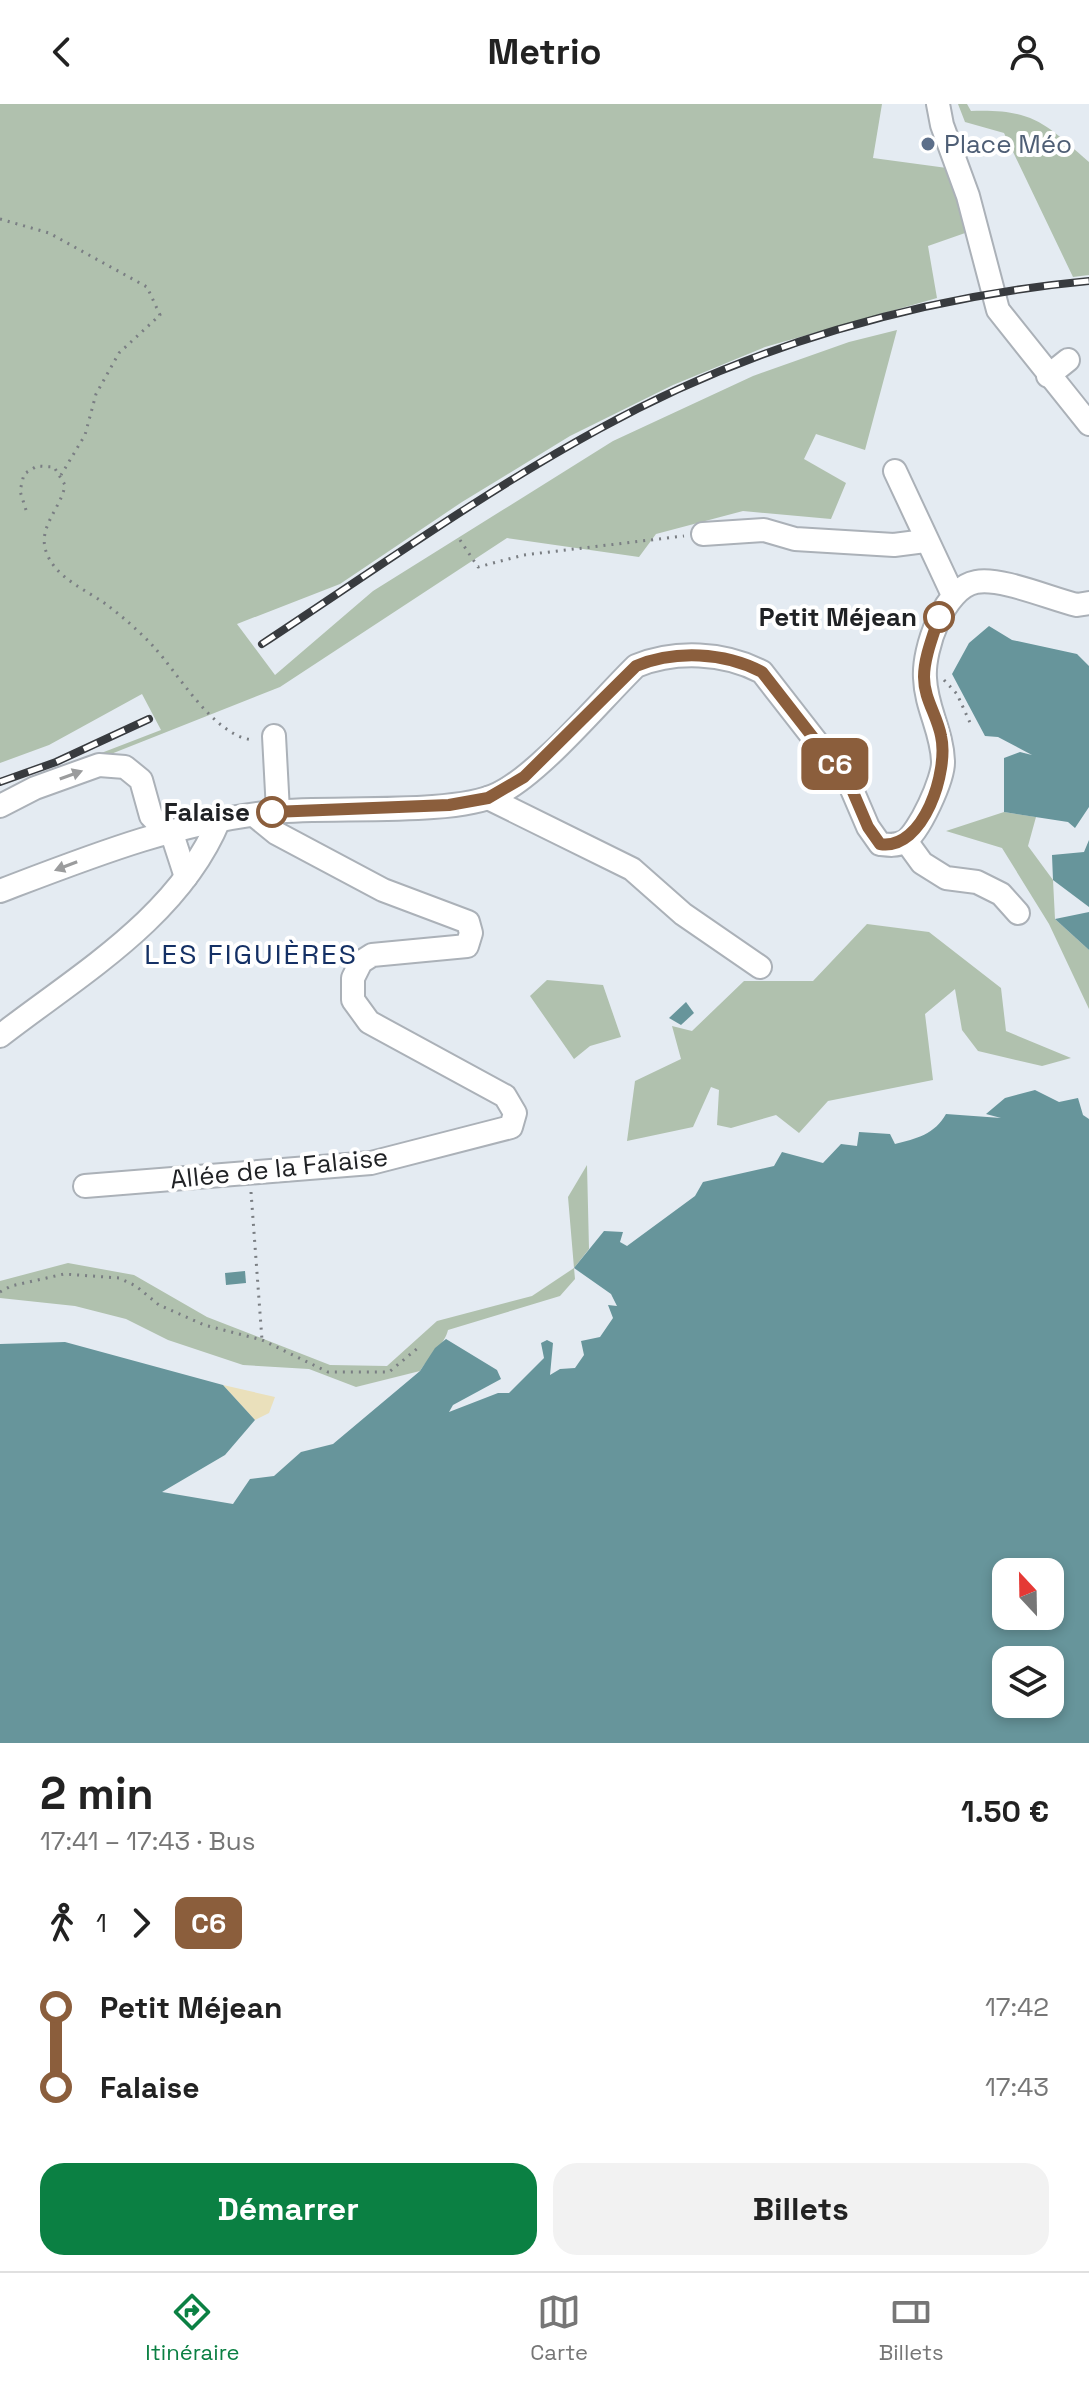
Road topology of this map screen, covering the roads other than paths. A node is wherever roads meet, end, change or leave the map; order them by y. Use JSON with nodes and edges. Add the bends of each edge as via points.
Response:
{"nodes":[{"id":1,"x":938,"y":104,"type":"edge"},
{"id":2,"x":1068,"y":360,"type":"dead end"},
{"id":3,"x":1048,"y":376,"type":"junction"},
{"id":4,"x":1088,"y":421,"type":"edge"},
{"id":5,"x":895,"y":471,"type":"dead end"},
{"id":6,"x":703,"y":534,"type":"road end"},
{"id":7,"x":925,"y":541,"type":"junction"},
{"id":8,"x":953,"y":595,"type":"junction"},
{"id":9,"x":1089,"y":603,"type":"edge"},
{"id":10,"x":274,"y":736,"type":"road end"},
{"id":11,"x":488,"y":798,"type":"junction"},
{"id":12,"x":0,"y":806,"type":"edge"},
{"id":13,"x":278,"y":811,"type":"junction"},
{"id":14,"x":254,"y":815,"type":"junction"},
{"id":15,"x":219,"y":820,"type":"junction"},
{"id":16,"x":166,"y":833,"type":"junction"},
{"id":17,"x":906,"y":841,"type":"junction"},
{"id":18,"x":186,"y":877,"type":"junction"},
{"id":19,"x":0,"y":891,"type":"edge"},
{"id":20,"x":1018,"y":913,"type":"dead end"},
{"id":21,"x":760,"y":967,"type":"dead end"},
{"id":22,"x":0,"y":1036,"type":"edge"},
{"id":23,"x":85,"y":1186,"type":"dead end"}],
"edges":[{"from":1,"to":3,"type":"street","via":[[998,310]]},
{"from":2,"to":3,"type":"street"},
{"from":3,"to":4,"type":"street"},
{"from":5,"to":7,"type":"street"},
{"from":6,"to":7,"type":"street","via":[[764,530],[795,539],[894,545]]},
{"from":7,"to":8,"type":"street"},
{"from":8,"to":9,"type":"street","via":[[965,585],[990,581],[1077,605]]},
{"from":8,"to":17,"type":"street","via":[[940,616],[927,665],[928,703],[941,734],[944,766],[923,819]]},
{"from":10,"to":13,"type":"street"},
{"from":11,"to":13,"type":"street","via":[[449,805]]},
{"from":11,"to":17,"type":"street","via":[[524,777],[636,666],[660,656],[702,656],[742,661],[762,672],[850,785],[880,844]]},
{"from":11,"to":21,"type":"street","via":[[632,869],[683,914]]},
{"from":12,"to":16,"type":"street","one_way":true,"via":[[106,764],[136,773],[148,810]]},
{"from":13,"to":14,"type":"street"},
{"from":14,"to":15,"type":"street"},
{"from":14,"to":23,"type":"street","name":"Allée de la Falaise","via":[[276,833],[383,890],[468,922],[467,946],[372,955],[361,962],[353,978],[353,1000],[369,1022],[505,1096],[515,1113],[511,1127],[371,1163]]},
{"from":15,"to":16,"type":"street"},
{"from":15,"to":18,"type":"street","via":[[204,857]]},
{"from":16,"to":18,"type":"street","via":[[174,840]]},
{"from":16,"to":19,"type":"street","one_way":true},
{"from":17,"to":20,"type":"street","via":[[922,863],[946,878],[977,882],[1001,894]]},
{"from":18,"to":22,"type":"street","via":[[150,920]]}]}
